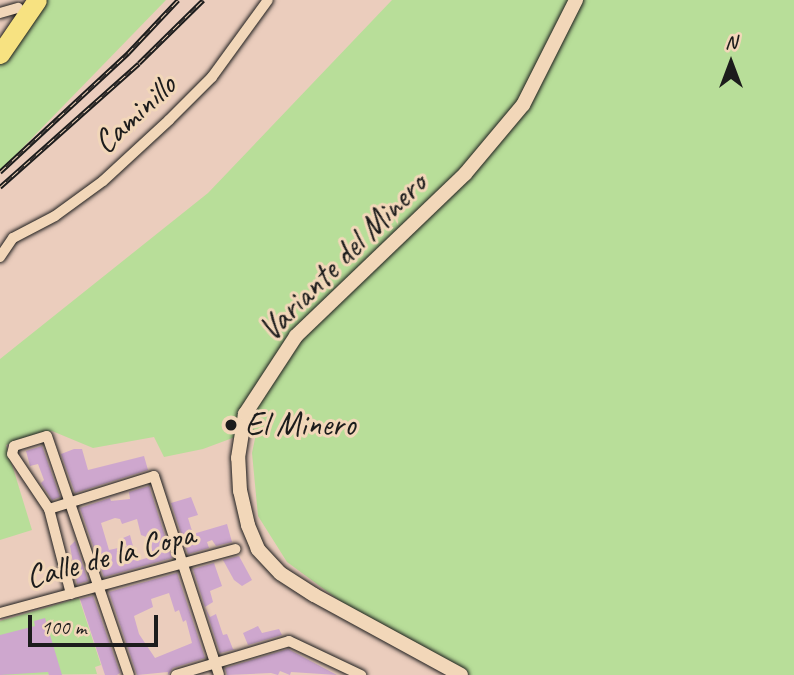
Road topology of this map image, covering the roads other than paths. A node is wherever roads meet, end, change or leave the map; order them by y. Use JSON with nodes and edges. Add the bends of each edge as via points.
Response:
{"nodes":[{"id":1,"x":37,"y":0,"type":"edge"},
{"id":2,"x":268,"y":0,"type":"edge"},
{"id":3,"x":576,"y":0,"type":"edge"},
{"id":4,"x":14,"y":7,"type":"edge"},
{"id":5,"x":0,"y":33,"type":"edge"},
{"id":6,"x":0,"y":54,"type":"edge"},
{"id":7,"x":13,"y":238,"type":"junction"},
{"id":8,"x":0,"y":242,"type":"edge"},
{"id":9,"x":0,"y":257,"type":"edge"},
{"id":10,"x":71,"y":502,"type":"junction"},
{"id":11,"x":49,"y":509,"type":"junction"},
{"id":12,"x":234,"y":549,"type":"dead end"},
{"id":13,"x":183,"y":563,"type":"junction"},
{"id":14,"x":99,"y":586,"type":"junction"},
{"id":15,"x":71,"y":594,"type":"junction"},
{"id":16,"x":0,"y":614,"type":"edge"},
{"id":17,"x":217,"y":669,"type":"edge"},
{"id":18,"x":128,"y":675,"type":"edge"},
{"id":19,"x":176,"y":675,"type":"edge"},
{"id":20,"x":361,"y":675,"type":"edge"},
{"id":21,"x":461,"y":675,"type":"edge"}],
"edges":[{"from":1,"to":6,"type":"highway"},
{"from":2,"to":7,"type":"street","name":"Caminillo","via":[[212,77],[169,120],[103,181],[55,216]]},
{"from":3,"to":21,"type":"street","name":"Variante del Minero","via":[[523,104],[465,174],[296,336],[245,414],[238,458],[240,491],[258,550],[280,573],[351,617]]},
{"from":4,"to":5,"type":"highway"},
{"from":7,"to":8,"type":"street","name":"Caminillo"},
{"from":7,"to":9,"type":"street","name":"Caminillo"},
{"from":10,"to":11,"type":"street"},
{"from":10,"to":11,"type":"street","via":[[47,436],[14,446],[12,450]]},
{"from":10,"to":13,"type":"street","via":[[154,476]]},
{"from":10,"to":14,"type":"street"},
{"from":11,"to":15,"type":"street"},
{"from":12,"to":13,"type":"street","name":"Calle de la Copa"},
{"from":13,"to":14,"type":"street","name":"Calle de la Copa"},
{"from":13,"to":17,"type":"street"},
{"from":14,"to":15,"type":"street","name":"Calle de la Copa"},
{"from":14,"to":18,"type":"street"},
{"from":15,"to":16,"type":"street","name":"Calle de la Copa"},
{"from":17,"to":19,"type":"street"},
{"from":17,"to":20,"type":"street","via":[[289,641]]}]}
